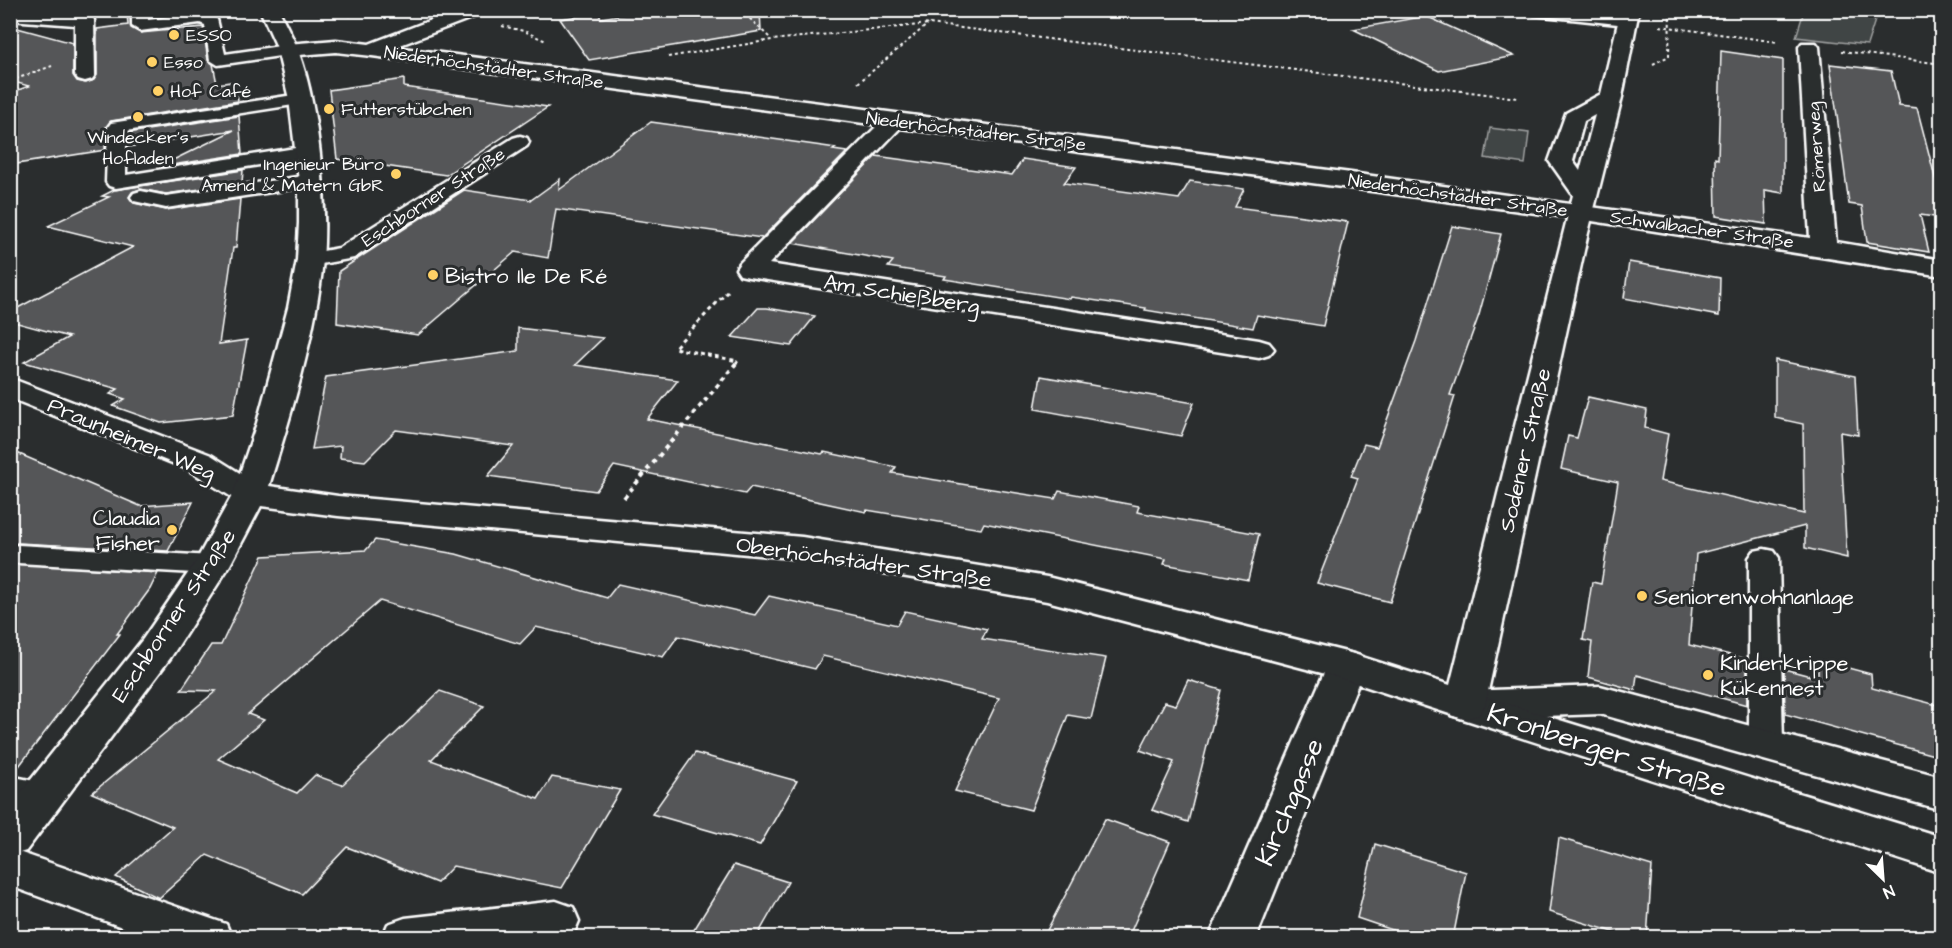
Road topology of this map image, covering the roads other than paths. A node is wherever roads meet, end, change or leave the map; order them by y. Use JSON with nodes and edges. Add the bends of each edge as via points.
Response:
{"nodes":[{"id":1,"x":140,"y":10,"type":"edge"},
{"id":2,"x":269,"y":10,"type":"edge"},
{"id":3,"x":475,"y":10,"type":"edge"},
{"id":4,"x":1534,"y":10,"type":"edge"},
{"id":5,"x":11,"y":14,"type":"edge"},
{"id":6,"x":201,"y":14,"type":"edge"},
{"id":7,"x":1628,"y":15,"type":"edge"},
{"id":8,"x":169,"y":16,"type":"edge"},
{"id":9,"x":1809,"y":47,"type":"dead end"},
{"id":10,"x":287,"y":50,"type":"junction"},
{"id":11,"x":372,"y":50,"type":"junction"},
{"id":12,"x":85,"y":75,"type":"dead end"},
{"id":13,"x":1611,"y":97,"type":"junction"},
{"id":14,"x":300,"y":99,"type":"junction"},
{"id":15,"x":894,"y":121,"type":"junction"},
{"id":16,"x":520,"y":142,"type":"dead end"},
{"id":17,"x":308,"y":152,"type":"junction"},
{"id":18,"x":311,"y":181,"type":"junction"},
{"id":19,"x":141,"y":197,"type":"dead end"},
{"id":20,"x":1583,"y":204,"type":"junction"},
{"id":21,"x":1823,"y":247,"type":"junction"},
{"id":22,"x":310,"y":260,"type":"junction"},
{"id":23,"x":1941,"y":268,"type":"edge"},
{"id":24,"x":1259,"y":349,"type":"dead end"},
{"id":25,"x":10,"y":387,"type":"edge"},
{"id":26,"x":250,"y":494,"type":"junction"},
{"id":27,"x":18,"y":554,"type":"dead end"},
{"id":28,"x":1764,"y":558,"type":"dead end"},
{"id":29,"x":212,"y":565,"type":"junction"},
{"id":30,"x":1346,"y":666,"type":"junction"},
{"id":31,"x":1465,"y":705,"type":"junction"},
{"id":32,"x":1766,"y":746,"type":"junction"},
{"id":33,"x":28,"y":793,"type":"edge"},
{"id":34,"x":1941,"y":794,"type":"edge"},
{"id":35,"x":10,"y":839,"type":"edge"},
{"id":36,"x":1941,"y":855,"type":"edge"},
{"id":37,"x":10,"y":867,"type":"edge"},
{"id":38,"x":556,"y":921,"type":"dead end"},
{"id":39,"x":209,"y":938,"type":"edge"},
{"id":40,"x":405,"y":938,"type":"edge"},
{"id":41,"x":1232,"y":938,"type":"edge"}],
"edges":[{"from":1,"to":8,"type":"lane","via":[[140,26]]},
{"from":2,"to":10,"type":"street","name":"Eschborner Straße"},
{"from":3,"to":11,"type":"street","name":"Niederhöchstädter Straße"},
{"from":4,"to":7,"type":"lane"},
{"from":5,"to":12,"type":"street","via":[[84,20]]},
{"from":6,"to":8,"type":"lane"},
{"from":6,"to":10,"type":"lane","via":[[212,22],[218,60]]},
{"from":7,"to":13,"type":"street","name":"Sodener Straße"},
{"from":9,"to":21,"type":"street","name":"Römerweg"},
{"from":10,"to":11,"type":"street","name":"Niederhöchstädter Straße","via":[[336,46]]},
{"from":10,"to":14,"type":"street","name":"Eschborner Straße"},
{"from":11,"to":15,"type":"street","name":"Niederhöchstädter Straße"},
{"from":13,"to":20,"type":"street","name":"Sodener Straße"},
{"from":13,"to":20,"type":"street","via":[[1574,118],[1561,161]]},
{"from":14,"to":17,"type":"street","name":"Eschborner Straße"},
{"from":14,"to":17,"type":"lane","via":[[117,127],[116,182]]},
{"from":15,"to":20,"type":"street","name":"Niederhöchstädter Straße"},
{"from":15,"to":24,"type":"street","name":"Am Schießberg","via":[[749,269]]},
{"from":16,"to":22,"type":"lane","name":"Eschborner Straße","via":[[346,253]]},
{"from":17,"to":18,"type":"street","name":"Eschborner Straße"},
{"from":18,"to":19,"type":"lane","via":[[166,202]]},
{"from":18,"to":22,"type":"street","name":"Eschborner Straße"},
{"from":20,"to":21,"type":"street","name":"Schwalbacher Straße"},
{"from":20,"to":31,"type":"street","name":"Sodener Straße"},
{"from":21,"to":23,"type":"street","name":"Schwalbacher Straße"},
{"from":22,"to":26,"type":"street","name":"Eschborner Straße","via":[[288,367]]},
{"from":25,"to":26,"type":"street","name":"Praunheimer Weg","via":[[199,462]]},
{"from":26,"to":29,"type":"street","name":"Eschborner Straße"},
{"from":26,"to":30,"type":"street","name":"Oberhöchstädter Straße","via":[[338,506],[802,548],[1047,589]]},
{"from":27,"to":29,"type":"lane"},
{"from":28,"to":32,"type":"lane"},
{"from":29,"to":33,"type":"street","name":"Eschborner Straße","via":[[157,648]]},
{"from":30,"to":31,"type":"street","name":"Oberhöchstädter Straße"},
{"from":30,"to":41,"type":"street","name":"Kirchgasse"},
{"from":31,"to":32,"type":"street","name":"Kronberger Straße","via":[[1600,700]]},
{"from":31,"to":36,"type":"street","name":"Kronberger Straße"},
{"from":32,"to":34,"type":"street","name":"Kronberger Straße"},
{"from":33,"to":35,"type":"street","name":"Eschborner Straße"},
{"from":37,"to":39,"type":"street"},
{"from":38,"to":40,"type":"street"}]}
